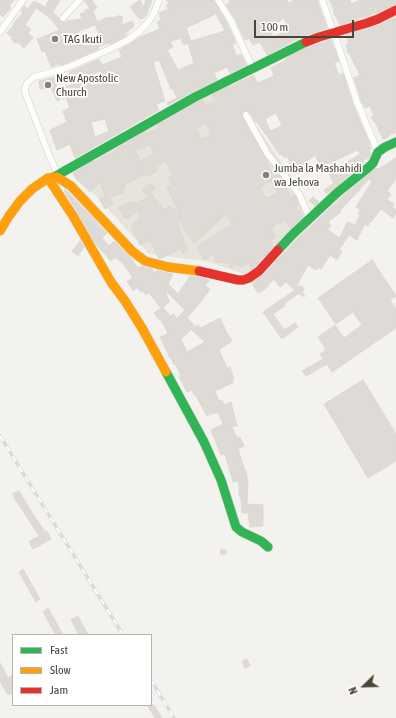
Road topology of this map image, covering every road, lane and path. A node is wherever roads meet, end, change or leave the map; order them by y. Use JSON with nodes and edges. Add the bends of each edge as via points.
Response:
{"nodes":[{"id":1,"x":23,"y":0,"type":"edge"},
{"id":2,"x":80,"y":0,"type":"edge"},
{"id":3,"x":159,"y":0,"type":"edge"},
{"id":4,"x":218,"y":0,"type":"edge"},
{"id":5,"x":322,"y":0,"type":"edge"},
{"id":6,"x":396,"y":10,"type":"edge"},
{"id":7,"x":63,"y":18,"type":"dead end"},
{"id":8,"x":0,"y":32,"type":"edge"},
{"id":9,"x":334,"y":32,"type":"junction"},
{"id":10,"x":253,"y":69,"type":"junction"},
{"id":11,"x":246,"y":115,"type":"dead end"},
{"id":12,"x":396,"y":142,"type":"edge"},
{"id":13,"x":378,"y":152,"type":"junction"},
{"id":14,"x":53,"y":177,"type":"junction"},
{"id":15,"x":310,"y":219,"type":"junction"},
{"id":16,"x":0,"y":231,"type":"edge"},
{"id":17,"x":268,"y":547,"type":"dead end"}],
"edges":[{"from":1,"to":8,"type":"street"},
{"from":2,"to":7,"type":"street"},
{"from":3,"to":14,"type":"street","via":[[149,21],[128,40],[70,66],[34,77],[27,83],[25,92]]},
{"from":4,"to":10,"type":"street","via":[[231,21]]},
{"from":5,"to":9,"type":"street"},
{"from":6,"to":9,"type":"street","via":[[378,19]]},
{"from":9,"to":10,"type":"street","via":[[301,44]]},
{"from":9,"to":13,"type":"street","via":[[357,102]]},
{"from":10,"to":14,"type":"street","via":[[152,120]]},
{"from":11,"to":15,"type":"street","via":[[267,153],[299,194]]},
{"from":12,"to":13,"type":"street"},
{"from":13,"to":15,"type":"street","via":[[369,168],[338,192]]},
{"from":14,"to":15,"type":"street","via":[[71,186],[132,251],[145,261],[238,280],[247,279],[259,271]]},
{"from":14,"to":16,"type":"street","via":[[43,181],[23,198]]},
{"from":14,"to":17,"type":"street","via":[[110,282],[142,328],[204,442],[221,480],[236,527]]}]}
